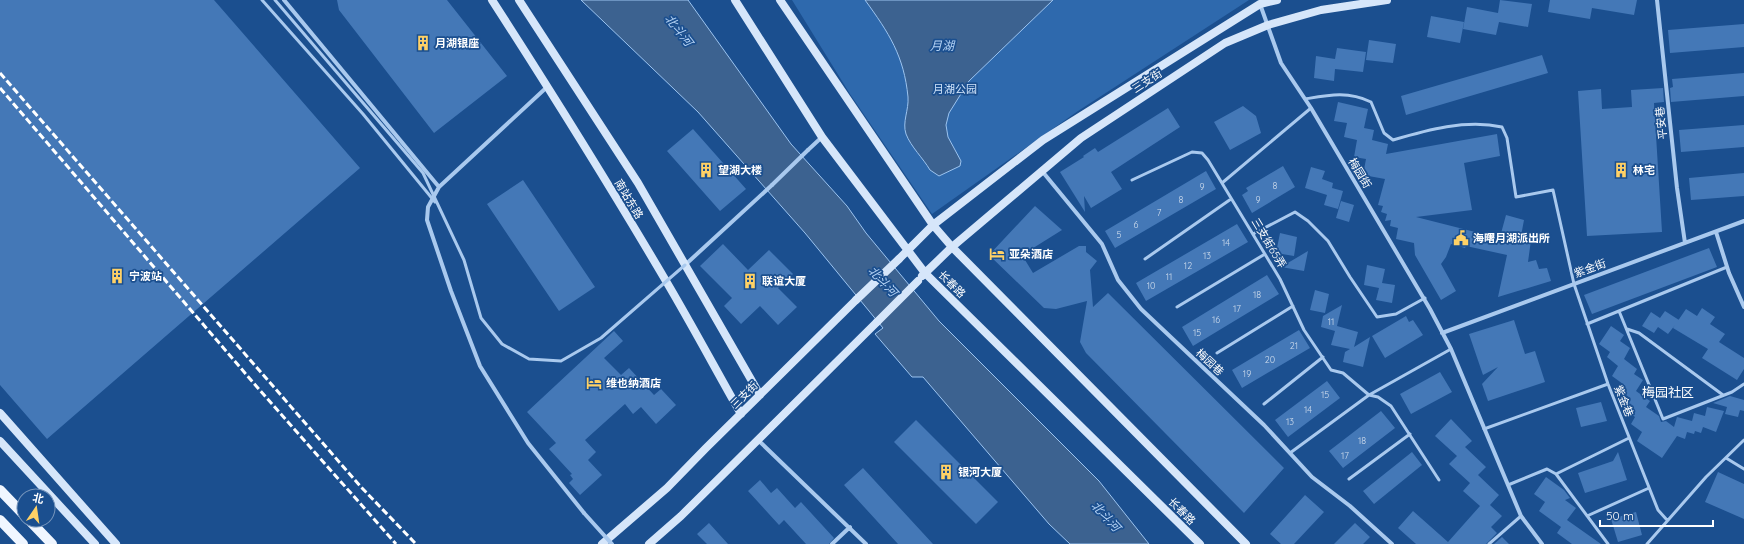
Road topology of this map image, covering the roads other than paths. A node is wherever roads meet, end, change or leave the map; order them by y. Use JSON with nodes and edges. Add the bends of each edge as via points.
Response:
{"nodes":[{"id":1,"x":262,"y":0,"type":"edge"},
{"id":2,"x":275,"y":0,"type":"edge"},
{"id":3,"x":284,"y":0,"type":"edge"},
{"id":4,"x":492,"y":0,"type":"edge"},
{"id":5,"x":519,"y":0,"type":"edge"},
{"id":6,"x":735,"y":0,"type":"edge"},
{"id":7,"x":780,"y":0,"type":"edge"},
{"id":8,"x":1277,"y":0,"type":"edge"},
{"id":9,"x":1387,"y":0,"type":"edge"},
{"id":10,"x":1657,"y":0,"type":"edge"},
{"id":11,"x":1260,"y":4,"type":"junction"},
{"id":12,"x":1268,"y":25,"type":"junction"},
{"id":13,"x":548,"y":87,"type":"junction"},
{"id":14,"x":1305,"y":99,"type":"junction"},
{"id":15,"x":1311,"y":108,"type":"junction"},
{"id":16,"x":822,"y":137,"type":"junction"},
{"id":17,"x":1042,"y":171,"type":"junction"},
{"id":18,"x":1132,"y":180,"type":"dead end"},
{"id":19,"x":1222,"y":183,"type":"junction"},
{"id":20,"x":438,"y":187,"type":"junction"},
{"id":21,"x":1231,"y":199,"type":"junction"},
{"id":22,"x":439,"y":207,"type":"junction"},
{"id":23,"x":1744,"y":221,"type":"edge"},
{"id":24,"x":933,"y":225,"type":"junction"},
{"id":25,"x":1716,"y":232,"type":"junction"},
{"id":26,"x":1253,"y":234,"type":"junction"},
{"id":27,"x":1685,"y":243,"type":"junction"},
{"id":28,"x":952,"y":247,"type":"junction"},
{"id":29,"x":908,"y":250,"type":"junction"},
{"id":30,"x":1265,"y":254,"type":"junction"},
{"id":31,"x":1145,"y":259,"type":"dead end"},
{"id":32,"x":685,"y":265,"type":"junction"},
{"id":33,"x":1728,"y":267,"type":"junction"},
{"id":34,"x":925,"y":273,"type":"junction"},
{"id":35,"x":666,"y":282,"type":"junction"},
{"id":36,"x":1574,"y":284,"type":"junction"},
{"id":37,"x":1425,"y":298,"type":"junction"},
{"id":38,"x":1293,"y":306,"type":"junction"},
{"id":39,"x":1178,"y":307,"type":"dead end"},
{"id":40,"x":1744,"y":307,"type":"edge"},
{"id":41,"x":1619,"y":311,"type":"junction"},
{"id":42,"x":1587,"y":324,"type":"junction"},
{"id":43,"x":1627,"y":329,"type":"junction"},
{"id":44,"x":1442,"y":333,"type":"junction"},
{"id":45,"x":1451,"y":349,"type":"junction"},
{"id":46,"x":1218,"y":353,"type":"dead end"},
{"id":47,"x":1323,"y":357,"type":"junction"},
{"id":48,"x":1608,"y":384,"type":"junction"},
{"id":49,"x":1744,"y":384,"type":"edge"},
{"id":50,"x":760,"y":395,"type":"junction"},
{"id":51,"x":1369,"y":395,"type":"junction"},
{"id":52,"x":1723,"y":395,"type":"junction"},
{"id":53,"x":1264,"y":404,"type":"dead end"},
{"id":54,"x":0,"y":413,"type":"edge"},
{"id":55,"x":740,"y":414,"type":"junction"},
{"id":56,"x":1484,"y":429,"type":"junction"},
{"id":57,"x":1410,"y":434,"type":"junction"},
{"id":58,"x":1629,"y":438,"type":"junction"},
{"id":59,"x":758,"y":440,"type":"junction"},
{"id":60,"x":1744,"y":440,"type":"edge"},
{"id":61,"x":0,"y":441,"type":"edge"},
{"id":62,"x":1290,"y":453,"type":"junction"},
{"id":63,"x":1726,"y":458,"type":"junction"},
{"id":64,"x":1744,"y":468,"type":"edge"},
{"id":65,"x":1556,"y":474,"type":"junction"},
{"id":66,"x":1349,"y":479,"type":"dead end"},
{"id":67,"x":1439,"y":480,"type":"dead end"},
{"id":68,"x":1508,"y":485,"type":"junction"},
{"id":69,"x":1649,"y":488,"type":"junction"},
{"id":70,"x":0,"y":490,"type":"edge"},
{"id":71,"x":16,"y":507,"type":"edge"},
{"id":72,"x":1521,"y":516,"type":"junction"},
{"id":73,"x":1587,"y":516,"type":"junction"},
{"id":74,"x":0,"y":520,"type":"edge"},
{"id":75,"x":1667,"y":520,"type":"junction"},
{"id":76,"x":850,"y":527,"type":"junction"},
{"id":77,"x":37,"y":528,"type":"edge"},
{"id":78,"x":23,"y":544,"type":"edge"},
{"id":79,"x":52,"y":544,"type":"edge"},
{"id":80,"x":95,"y":544,"type":"edge"},
{"id":81,"x":116,"y":544,"type":"edge"},
{"id":82,"x":602,"y":544,"type":"edge"},
{"id":83,"x":612,"y":544,"type":"edge"},
{"id":84,"x":650,"y":544,"type":"edge"},
{"id":85,"x":832,"y":544,"type":"edge"},
{"id":86,"x":866,"y":544,"type":"edge"},
{"id":87,"x":1200,"y":544,"type":"edge"},
{"id":88,"x":1246,"y":544,"type":"edge"},
{"id":89,"x":1392,"y":544,"type":"edge"},
{"id":90,"x":1489,"y":544,"type":"edge"},
{"id":91,"x":1542,"y":544,"type":"edge"},
{"id":92,"x":1608,"y":544,"type":"edge"},
{"id":93,"x":1647,"y":544,"type":"edge"}],
"edges":[{"from":1,"to":22,"type":"lane","bridge":true,"via":[[363,114]]},
{"from":2,"to":22,"type":"lane","bridge":true,"via":[[423,173]]},
{"from":3,"to":20,"type":"street"},
{"from":4,"to":13,"type":"main road","name":"南站东路"},
{"from":5,"to":32,"type":"main road","name":"南站东路","via":[[638,183]]},
{"from":6,"to":16,"type":"main road","name":"长春路"},
{"from":7,"to":24,"type":"main road","name":"长春路"},
{"from":8,"to":11,"type":"main road","name":"三支街"},
{"from":9,"to":12,"type":"main road","name":"三支街","via":[[1321,10]]},
{"from":10,"to":27,"type":"street","name":"平安巷"},
{"from":11,"to":12,"type":"street","name":"梅园街"},
{"from":11,"to":24,"type":"main road","name":"三支街","via":[[1043,140]]},
{"from":12,"to":14,"type":"street","name":"梅园街","via":[[1281,63]]},
{"from":12,"to":17,"type":"main road","name":"三支街","via":[[1225,43],[1081,138]]},
{"from":13,"to":20,"type":"street"},
{"from":13,"to":35,"type":"main road","name":"南站东路"},
{"from":14,"to":15,"type":"street","name":"梅园街"},
{"from":14,"to":36,"type":"lane","name":"紫金巷","via":[[1337,94],[1358,96],[1371,102],[1384,133],[1393,140],[1443,127],[1486,124],[1502,127],[1516,196],[1553,190]]},
{"from":15,"to":19,"type":"lane"},
{"from":15,"to":37,"type":"street","name":"梅园街"},
{"from":16,"to":29,"type":"main road","name":"长春路"},
{"from":16,"to":32,"type":"street","bridge":true},
{"from":17,"to":28,"type":"main road","name":"三支街"},
{"from":17,"to":62,"type":"street","name":"梅园巷","via":[[1102,244],[1118,280],[1141,309],[1264,425]]},
{"from":18,"to":19,"type":"lane","name":"三支街65弄","via":[[1192,152],[1202,153]]},
{"from":19,"to":21,"type":"lane","name":"三支街65弄"},
{"from":20,"to":83,"type":"street","bridge":true,"via":[[428,207],[427,220],[480,366],[528,443]]},
{"from":21,"to":26,"type":"lane","name":"三支街65弄"},
{"from":21,"to":31,"type":"lane"},
{"from":22,"to":35,"type":"lane","bridge":true,"via":[[464,260],[481,318],[502,344],[529,359],[561,361],[574,354],[601,338]]},
{"from":23,"to":25,"type":"street","name":"紫金街"},
{"from":24,"to":28,"type":"main road","name":"长春路"},
{"from":24,"to":29,"type":"main road","name":"三支街"},
{"from":25,"to":27,"type":"street","name":"紫金街"},
{"from":25,"to":33,"type":"street"},
{"from":26,"to":30,"type":"lane","name":"三支街65弄"},
{"from":26,"to":37,"type":"lane","via":[[1295,212],[1328,241],[1377,317],[1396,314]]},
{"from":27,"to":36,"type":"street","name":"紫金街"},
{"from":28,"to":34,"type":"main road","name":"三支街"},
{"from":28,"to":88,"type":"main road","name":"长春路"},
{"from":29,"to":34,"type":"main road","name":"长春路"},
{"from":29,"to":50,"type":"main road","name":"三支街","bridge":true},
{"from":30,"to":38,"type":"lane","name":"三支街65弄"},
{"from":30,"to":39,"type":"lane"},
{"from":32,"to":35,"type":"lane","bridge":true},
{"from":32,"to":50,"type":"main road","name":"南站东路"},
{"from":33,"to":40,"type":"street"},
{"from":33,"to":41,"type":"lane"},
{"from":34,"to":59,"type":"main road","name":"三支街","bridge":true},
{"from":34,"to":87,"type":"main road","name":"长春路"},
{"from":35,"to":55,"type":"main road","name":"南站东路"},
{"from":36,"to":42,"type":"lane","name":"紫金巷"},
{"from":36,"to":44,"type":"street","name":"紫金街"},
{"from":37,"to":44,"type":"street","name":"梅园街"},
{"from":38,"to":46,"type":"lane"},
{"from":38,"to":47,"type":"lane","name":"三支街65弄","via":[[1304,330]]},
{"from":41,"to":42,"type":"lane"},
{"from":41,"to":43,"type":"lane"},
{"from":42,"to":48,"type":"lane","name":"紫金巷"},
{"from":43,"to":52,"type":"lane","via":[[1639,333]]},
{"from":43,"to":52,"type":"lane","via":[[1663,419]]},
{"from":44,"to":45,"type":"street","name":"梅园街"},
{"from":45,"to":51,"type":"lane"},
{"from":45,"to":56,"type":"street"},
{"from":47,"to":51,"type":"lane","name":"三支街65弄","via":[[1331,370],[1343,373]]},
{"from":47,"to":53,"type":"lane"},
{"from":48,"to":56,"type":"lane"},
{"from":48,"to":58,"type":"lane","name":"紫金巷"},
{"from":49,"to":52,"type":"lane"},
{"from":50,"to":55,"type":"main road","name":"三支街"},
{"from":51,"to":57,"type":"lane","name":"三支街65弄","via":[[1378,397],[1391,406]]},
{"from":51,"to":62,"type":"lane"},
{"from":54,"to":81,"type":"main road"},
{"from":55,"to":82,"type":"main road","name":"三支街","via":[[667,488]]},
{"from":56,"to":68,"type":"street"},
{"from":57,"to":66,"type":"lane"},
{"from":57,"to":67,"type":"lane","name":"三支街65弄"},
{"from":58,"to":65,"type":"lane"},
{"from":58,"to":69,"type":"lane","name":"紫金巷"},
{"from":59,"to":76,"type":"street"},
{"from":59,"to":84,"type":"main road"},
{"from":60,"to":63,"type":"lane"},
{"from":61,"to":80,"type":"main road"},
{"from":62,"to":89,"type":"street","name":"梅园巷","via":[[1312,477],[1350,506]]},
{"from":63,"to":64,"type":"lane"},
{"from":63,"to":75,"type":"lane","via":[[1706,476]]},
{"from":65,"to":68,"type":"lane","via":[[1547,469]]},
{"from":65,"to":73,"type":"lane"},
{"from":68,"to":72,"type":"street"},
{"from":69,"to":73,"type":"lane"},
{"from":69,"to":75,"type":"lane","name":"紫金巷","via":[[1658,510]]},
{"from":70,"to":71,"type":"main road"},
{"from":72,"to":90,"type":"lane"},
{"from":72,"to":91,"type":"street"},
{"from":73,"to":92,"type":"lane"},
{"from":74,"to":78,"type":"main road"},
{"from":75,"to":93,"type":"lane"},
{"from":76,"to":85,"type":"street"},
{"from":76,"to":86,"type":"street"},
{"from":77,"to":79,"type":"main road"}]}
